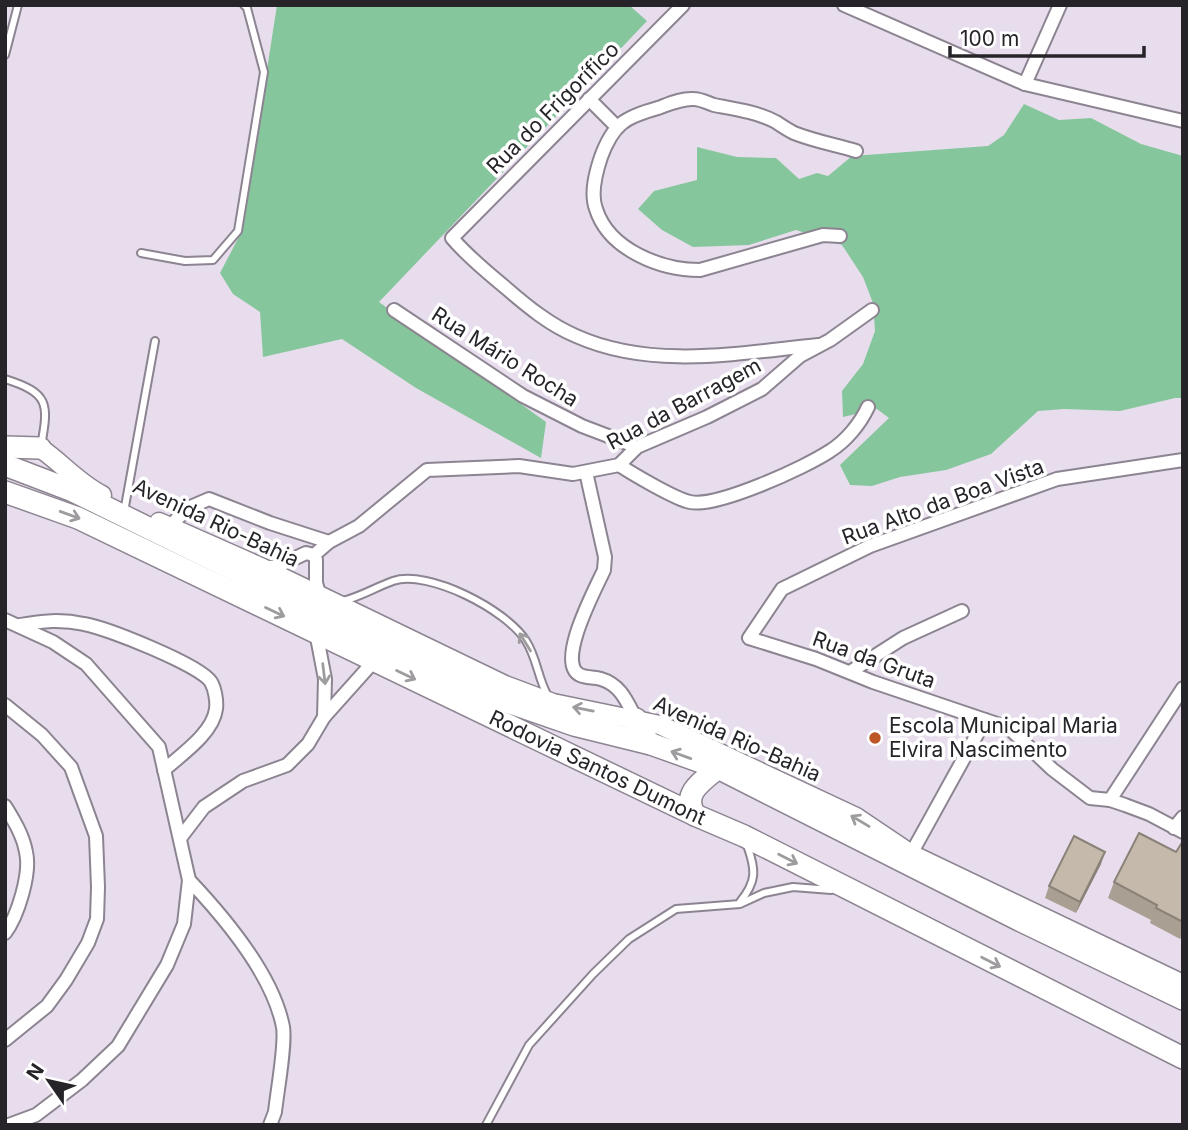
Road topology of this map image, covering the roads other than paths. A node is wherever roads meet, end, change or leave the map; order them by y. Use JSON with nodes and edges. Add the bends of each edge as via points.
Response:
{"nodes":[{"id":1,"x":18,"y":5,"type":"edge"},
{"id":2,"x":244,"y":5,"type":"edge"},
{"id":3,"x":682,"y":5,"type":"edge"},
{"id":4,"x":844,"y":5,"type":"edge"},
{"id":5,"x":1060,"y":5,"type":"edge"},
{"id":6,"x":5,"y":55,"type":"edge"},
{"id":7,"x":1025,"y":84,"type":"junction"},
{"id":8,"x":589,"y":99,"type":"junction"},
{"id":9,"x":1183,"y":121,"type":"edge"},
{"id":10,"x":616,"y":126,"type":"junction"},
{"id":11,"x":856,"y":151,"type":"dead end"},
{"id":12,"x":839,"y":236,"type":"dead end"},
{"id":13,"x":141,"y":253,"type":"dead end"},
{"id":14,"x":394,"y":310,"type":"dead end"},
{"id":15,"x":872,"y":310,"type":"dead end"},
{"id":16,"x":155,"y":341,"type":"dead end"},
{"id":17,"x":818,"y":345,"type":"junction"},
{"id":18,"x":5,"y":379,"type":"edge"},
{"id":19,"x":869,"y":407,"type":"dead end"},
{"id":20,"x":5,"y":447,"type":"edge"},
{"id":21,"x":637,"y":447,"type":"junction"},
{"id":22,"x":40,"y":448,"type":"junction"},
{"id":23,"x":1183,"y":460,"type":"edge"},
{"id":24,"x":5,"y":465,"type":"edge"},
{"id":25,"x":619,"y":465,"type":"junction"},
{"id":26,"x":586,"y":472,"type":"junction"},
{"id":27,"x":5,"y":492,"type":"edge"},
{"id":28,"x":125,"y":511,"type":"junction"},
{"id":29,"x":165,"y":531,"type":"junction"},
{"id":30,"x":329,"y":542,"type":"junction"},
{"id":31,"x":314,"y":555,"type":"junction"},
{"id":32,"x":263,"y":568,"type":"junction"},
{"id":33,"x":323,"y":599,"type":"junction"},
{"id":34,"x":962,"y":611,"type":"dead end"},
{"id":35,"x":5,"y":620,"type":"edge"},
{"id":36,"x":19,"y":625,"type":"junction"},
{"id":37,"x":316,"y":632,"type":"junction"},
{"id":38,"x":749,"y":638,"type":"joint"},
{"id":39,"x":375,"y":660,"type":"junction"},
{"id":40,"x":850,"y":672,"type":"junction"},
{"id":41,"x":1183,"y":688,"type":"edge"},
{"id":42,"x":553,"y":703,"type":"junction"},
{"id":43,"x":5,"y":705,"type":"edge"},
{"id":44,"x":324,"y":718,"type":"junction"},
{"id":45,"x":636,"y":719,"type":"junction"},
{"id":46,"x":985,"y":720,"type":"junction"},
{"id":47,"x":651,"y":744,"type":"junction"},
{"id":48,"x":730,"y":769,"type":"junction"},
{"id":49,"x":164,"y":770,"type":"junction"},
{"id":50,"x":1110,"y":800,"type":"junction"},
{"id":51,"x":5,"y":806,"type":"edge"},
{"id":52,"x":695,"y":815,"type":"junction"},
{"id":53,"x":1183,"y":817,"type":"edge"},
{"id":54,"x":1179,"y":830,"type":"edge"},
{"id":55,"x":744,"y":836,"type":"junction"},
{"id":56,"x":180,"y":837,"type":"junction"},
{"id":57,"x":911,"y":854,"type":"junction"},
{"id":58,"x":189,"y":880,"type":"junction"},
{"id":59,"x":740,"y":904,"type":"junction"},
{"id":60,"x":876,"y":904,"type":"junction"},
{"id":61,"x":5,"y":933,"type":"edge"},
{"id":62,"x":1152,"y":970,"type":"joint"},
{"id":63,"x":1181,"y":993,"type":"edge"},
{"id":64,"x":5,"y":1040,"type":"edge"},
{"id":65,"x":1183,"y":1058,"type":"edge"},
{"id":66,"x":37,"y":1120,"type":"edge"},
{"id":67,"x":9,"y":1125,"type":"edge"},
{"id":68,"x":270,"y":1125,"type":"edge"},
{"id":69,"x":486,"y":1125,"type":"edge"}],
"edges":[{"from":1,"to":6,"type":"lane"},
{"from":2,"to":13,"type":"lane","via":[[264,72],[238,230],[212,260],[185,261]]},
{"from":3,"to":8,"type":"street","name":"Rua do Frigorífico"},
{"from":4,"to":7,"type":"street"},
{"from":5,"to":7,"type":"street"},
{"from":7,"to":9,"type":"street"},
{"from":8,"to":10,"type":"street"},
{"from":8,"to":17,"type":"street","name":"Rua do Frigorífico","via":[[452,238],[471,260],[531,309],[576,336],[631,353],[713,356]]},
{"from":10,"to":11,"type":"street","via":[[644,111],[695,99],[757,115],[792,132]]},
{"from":10,"to":12,"type":"street","via":[[598,165],[594,206],[612,234],[635,253],[670,267],[700,270],[823,235]]},
{"from":14,"to":21,"type":"street","name":"Rua Mário Rocha","via":[[523,396]]},
{"from":15,"to":17,"type":"street","name":"Rua da Barragem"},
{"from":16,"to":28,"type":"lane"},
{"from":17,"to":21,"type":"street","name":"Rua da Barragem","via":[[762,389]]},
{"from":18,"to":22,"type":"lane","via":[[39,394],[46,408]]},
{"from":19,"to":25,"type":"street","via":[[831,451],[749,489],[707,502],[690,502]]},
{"from":20,"to":22,"type":"highway"},
{"from":21,"to":25,"type":"street","name":"Rua da Barragem"},
{"from":22,"to":28,"type":"street","name":"Avenida Rio-Bahia","via":[[86,487]]},
{"from":23,"to":38,"type":"street","name":"Rua Alto da Boa Vista","via":[[1057,480],[870,546],[782,589]]},
{"from":24,"to":28,"type":"highway","name":"Rodovia Santos Dumont"},
{"from":25,"to":26,"type":"street","name":"Rua da Barragem"},
{"from":26,"to":30,"type":"street","name":"Rua da Barragem","via":[[519,466],[427,470],[359,526]]},
{"from":26,"to":45,"type":"street","via":[[604,570],[572,646],[570,663],[581,676],[604,680],[621,690]]},
{"from":27,"to":37,"type":"highway","name":"Rodovia Santos Dumont","one_way":true,"via":[[78,518]]},
{"from":28,"to":29,"type":"highway","name":"Rodovia Santos Dumont"},
{"from":29,"to":30,"type":"street","via":[[188,508],[209,499]]},
{"from":29,"to":32,"type":"street","name":"Avenida Rio-Bahia"},
{"from":29,"to":47,"type":"highway","name":"Rodovia Santos Dumont","via":[[490,696],[575,725]]},
{"from":30,"to":31,"type":"street","name":"Rua da Barragem"},
{"from":31,"to":32,"type":"street","name":"Rua da Barragem","via":[[306,553]]},
{"from":31,"to":33,"type":"street","via":[[316,583]]},
{"from":32,"to":33,"type":"street","name":"Avenida Rio-Bahia"},
{"from":33,"to":42,"type":"street","name":"Avenida Rio-Bahia"},
{"from":42,"to":33,"type":"lane","one_way":true,"via":[[525,639],[496,612],[460,592],[394,580],[359,597]]},
{"from":34,"to":40,"type":"street","via":[[903,638]]},
{"from":35,"to":36,"type":"street"},
{"from":36,"to":49,"type":"street","via":[[86,664],[159,747]]},
{"from":36,"to":49,"type":"street","via":[[53,620],[86,624],[160,652],[211,681],[216,696],[213,719]]},
{"from":37,"to":39,"type":"highway","name":"Rodovia Santos Dumont"},
{"from":37,"to":44,"type":"street","one_way":true,"via":[[325,679]]},
{"from":38,"to":40,"type":"street","name":"Rua da Gruta"},
{"from":39,"to":44,"type":"street"},
{"from":39,"to":52,"type":"highway","name":"Rodovia Santos Dumont","one_way":true},
{"from":40,"to":46,"type":"street","name":"Rua da Gruta"},
{"from":41,"to":50,"type":"street"},
{"from":45,"to":42,"type":"street","name":"Avenida Rio-Bahia","one_way":true},
{"from":43,"to":64,"type":"street","via":[[43,735],[71,767],[96,836],[98,887],[97,919],[66,980],[47,1006]]},
{"from":44,"to":56,"type":"street","via":[[308,744],[287,765],[243,781],[204,807]]},
{"from":45,"to":47,"type":"highway","via":[[639,731]]},
{"from":45,"to":48,"type":"street","name":"Avenida Rio-Bahia","via":[[660,725]]},
{"from":46,"to":50,"type":"street","name":"Rua da Gruta","via":[[1009,727],[1090,798]]},
{"from":46,"to":57,"type":"street"},
{"from":48,"to":47,"type":"highway","name":"Rodovia Santos Dumont","one_way":true},
{"from":48,"to":52,"type":"highway","via":[[699,783],[690,794]]},
{"from":57,"to":48,"type":"street","name":"Avenida Rio-Bahia","one_way":true,"via":[[856,817]]},
{"from":48,"to":63,"type":"highway","name":"Rodovia Santos Dumont","via":[[1017,919]]},
{"from":49,"to":56,"type":"street"},
{"from":50,"to":54,"type":"street","name":"Rua da Gruta"},
{"from":51,"to":61,"type":"street","via":[[27,854],[23,891]]},
{"from":52,"to":55,"type":"highway","name":"Rodovia Santos Dumont"},
{"from":53,"to":54,"type":"street"},
{"from":55,"to":59,"type":"lane","via":[[754,870],[751,887]]},
{"from":55,"to":60,"type":"highway","name":"Rodovia Santos Dumont","one_way":true},
{"from":56,"to":58,"type":"street"},
{"from":57,"to":62,"type":"street","name":"Avenida Rio-Bahia"},
{"from":58,"to":66,"type":"street","via":[[184,924],[167,965],[118,1046]]},
{"from":58,"to":68,"type":"street","via":[[224,917],[273,994],[283,1030]]},
{"from":59,"to":60,"type":"lane","via":[[779,889],[807,887]]},
{"from":59,"to":69,"type":"lane","via":[[676,909],[629,939],[529,1045]]},
{"from":60,"to":65,"type":"highway","name":"Rodovia Santos Dumont","one_way":true},
{"from":62,"to":63,"type":"highway"},
{"from":66,"to":67,"type":"street"}]}
